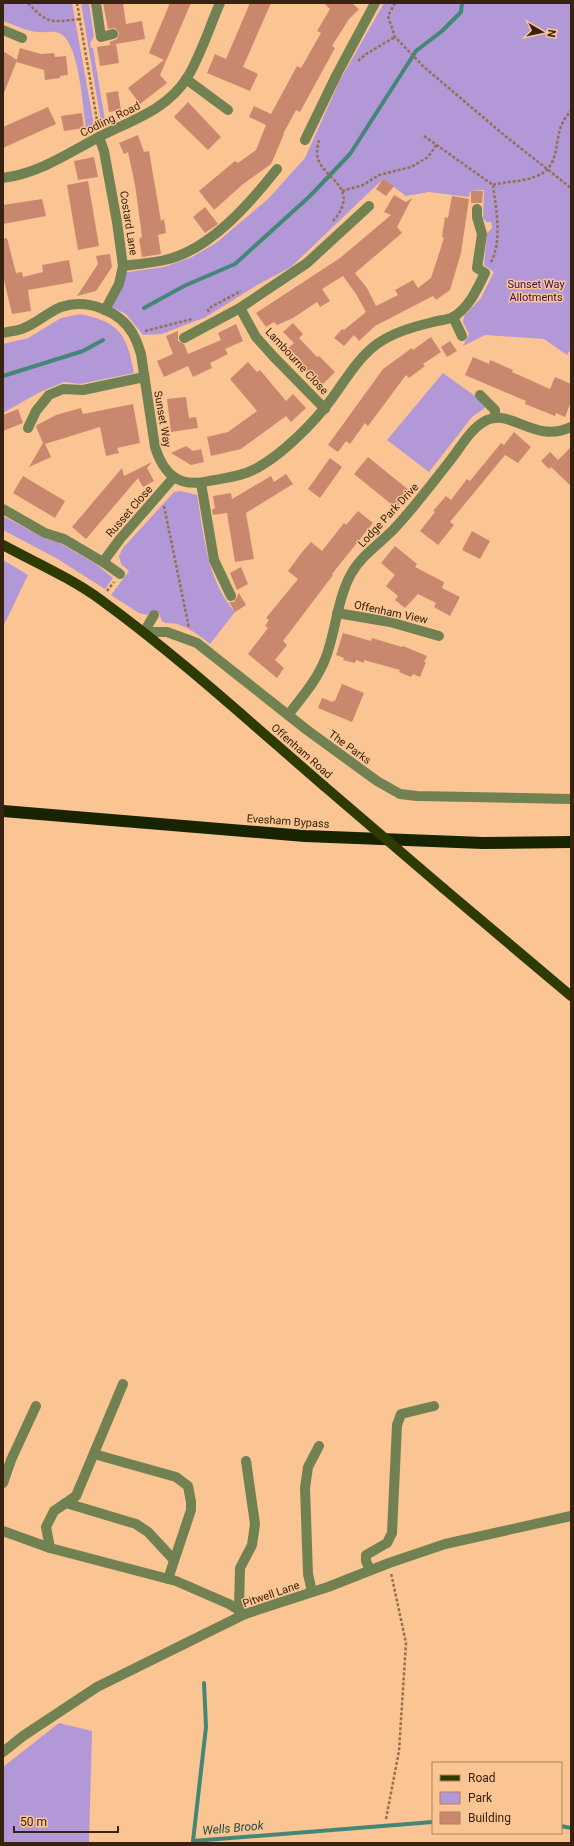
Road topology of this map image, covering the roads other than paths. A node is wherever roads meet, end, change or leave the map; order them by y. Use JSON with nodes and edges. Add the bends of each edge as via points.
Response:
{"nodes":[{"id":1,"x":96,"y":3,"type":"edge"},
{"id":2,"x":220,"y":3,"type":"edge"},
{"id":3,"x":375,"y":3,"type":"edge"},
{"id":4,"x":3,"y":30,"type":"edge"},
{"id":5,"x":113,"y":34,"type":"dead end"},
{"id":6,"x":22,"y":38,"type":"dead end"},
{"id":7,"x":186,"y":79,"type":"junction"},
{"id":8,"x":228,"y":110,"type":"dead end"},
{"id":9,"x":99,"y":137,"type":"junction"},
{"id":10,"x":305,"y":140,"type":"dead end"},
{"id":11,"x":277,"y":169,"type":"dead end"},
{"id":12,"x":3,"y":178,"type":"edge"},
{"id":13,"x":369,"y":206,"type":"dead end"},
{"id":14,"x":477,"y":208,"type":"dead end"},
{"id":15,"x":123,"y":266,"type":"junction"},
{"id":16,"x":240,"y":308,"type":"junction"},
{"id":17,"x":104,"y":310,"type":"junction"},
{"id":18,"x":453,"y":317,"type":"junction"},
{"id":19,"x":3,"y":333,"type":"edge"},
{"id":20,"x":462,"y":336,"type":"dead end"},
{"id":21,"x":184,"y":338,"type":"dead end"},
{"id":22,"x":144,"y":377,"type":"junction"},
{"id":23,"x":480,"y":395,"type":"dead end"},
{"id":24,"x":325,"y":408,"type":"junction"},
{"id":25,"x":495,"y":418,"type":"junction"},
{"id":26,"x":571,"y":427,"type":"edge"},
{"id":27,"x":28,"y":428,"type":"dead end"},
{"id":28,"x":174,"y":477,"type":"junction"},
{"id":29,"x":201,"y":483,"type":"junction"},
{"id":30,"x":3,"y":509,"type":"edge"},
{"id":31,"x":3,"y":545,"type":"edge"},
{"id":32,"x":103,"y":562,"type":"junction"},
{"id":33,"x":120,"y":574,"type":"road end"},
{"id":34,"x":231,"y":596,"type":"dead end"},
{"id":35,"x":337,"y":613,"type":"junction"},
{"id":36,"x":154,"y":615,"type":"dead end"},
{"id":37,"x":144,"y":632,"type":"junction"},
{"id":38,"x":439,"y":636,"type":"dead end"},
{"id":39,"x":288,"y":715,"type":"junction"},
{"id":40,"x":571,"y":799,"type":"edge"},
{"id":41,"x":3,"y":811,"type":"edge"},
{"id":42,"x":571,"y":842,"type":"edge"},
{"id":43,"x":571,"y":996,"type":"edge"},
{"id":44,"x":123,"y":1384,"type":"dead end"},
{"id":45,"x":36,"y":1406,"type":"dead end"},
{"id":46,"x":434,"y":1406,"type":"dead end"},
{"id":47,"x":319,"y":1446,"type":"dead end"},
{"id":48,"x":94,"y":1454,"type":"junction"},
{"id":49,"x":246,"y":1461,"type":"dead end"},
{"id":50,"x":3,"y":1483,"type":"edge"},
{"id":51,"x":66,"y":1503,"type":"junction"},
{"id":52,"x":571,"y":1516,"type":"edge"},
{"id":53,"x":3,"y":1531,"type":"edge"},
{"id":54,"x":50,"y":1548,"type":"junction"},
{"id":55,"x":174,"y":1560,"type":"junction"},
{"id":56,"x":370,"y":1570,"type":"junction"},
{"id":57,"x":168,"y":1579,"type":"junction"},
{"id":58,"x":312,"y":1592,"type":"junction"},
{"id":59,"x":242,"y":1612,"type":"junction"},
{"id":60,"x":3,"y":1752,"type":"edge"}],
"edges":[{"from":1,"to":5,"type":"street","via":[[101,37]]},
{"from":2,"to":7,"type":"street","name":"Codling Road"},
{"from":3,"to":10,"type":"street"},
{"from":4,"to":6,"type":"street"},
{"from":7,"to":8,"type":"street"},
{"from":7,"to":9,"type":"street","name":"Codling Road","via":[[167,100],[143,118]]},
{"from":9,"to":12,"type":"street","name":"Codling Road","via":[[40,169]]},
{"from":9,"to":15,"type":"street","name":"Costard Lane","via":[[108,172]]},
{"from":11,"to":15,"type":"street","via":[[256,195],[210,238],[184,254],[166,260]]},
{"from":13,"to":16,"type":"street","via":[[307,263]]},
{"from":14,"to":18,"type":"street","via":[[477,217],[485,227],[478,268],[485,274],[472,299]]},
{"from":15,"to":17,"type":"street","name":"Costard Lane","via":[[118,284]]},
{"from":16,"to":21,"type":"street"},
{"from":16,"to":24,"type":"street","name":"Lambourne Close","via":[[256,337]]},
{"from":17,"to":19,"type":"street","name":"Sunset Way","via":[[92,305],[68,305],[24,328]]},
{"from":17,"to":22,"type":"street","name":"Sunset Way","via":[[113,314],[132,333],[141,354]]},
{"from":18,"to":20,"type":"street"},
{"from":18,"to":24,"type":"street","via":[[405,329],[377,344],[361,359]]},
{"from":22,"to":27,"type":"street","via":[[83,390],[63,389],[49,394],[36,411]]},
{"from":22,"to":28,"type":"street","name":"Sunset Way","via":[[155,447],[160,462]]},
{"from":23,"to":25,"type":"street","via":[[495,410]]},
{"from":24,"to":29,"type":"street","via":[[295,439],[253,470]]},
{"from":25,"to":26,"type":"street","via":[[541,432],[556,433]]},
{"from":25,"to":35,"type":"street","name":"Lodge Park Drive","via":[[489,419],[475,429],[402,519],[352,572]]},
{"from":28,"to":29,"type":"street","via":[[183,482]]},
{"from":28,"to":32,"type":"street","name":"Russet Close"},
{"from":29,"to":34,"type":"street","via":[[214,560]]},
{"from":30,"to":32,"type":"street","via":[[45,533],[64,539]]},
{"from":31,"to":37,"type":"main road","name":"Offenham Road","via":[[101,599]]},
{"from":32,"to":33,"type":"street"},
{"from":35,"to":38,"type":"street","name":"Offenham View","via":[[390,622]]},
{"from":35,"to":39,"type":"street","name":"Lodge Park Drive","via":[[326,656],[318,674]]},
{"from":36,"to":37,"type":"street"},
{"from":37,"to":39,"type":"street","name":"The Parks","via":[[167,632],[197,643]]},
{"from":37,"to":43,"type":"main road","name":"Offenham Road","bridge":true},
{"from":39,"to":40,"type":"street","name":"The Parks","via":[[377,782],[400,794]]},
{"from":41,"to":42,"type":"highway","name":"Evesham Bypass","via":[[305,836],[483,843]]},
{"from":44,"to":48,"type":"street"},
{"from":45,"to":50,"type":"street"},
{"from":46,"to":56,"type":"street","via":[[401,1414],[397,1425],[392,1533],[387,1542],[366,1555]]},
{"from":47,"to":58,"type":"street","via":[[308,1467],[305,1488],[308,1574]]},
{"from":48,"to":51,"type":"street","via":[[76,1496]]},
{"from":48,"to":55,"type":"street","via":[[176,1477],[188,1486],[191,1510]]},
{"from":49,"to":59,"type":"street","via":[[255,1524],[252,1545],[240,1568],[238,1594]]},
{"from":51,"to":54,"type":"street","via":[[54,1511],[46,1527]]},
{"from":51,"to":55,"type":"street","via":[[136,1524],[148,1532]]},
{"from":52,"to":56,"type":"street","name":"Pitwell Lane","via":[[445,1544]]},
{"from":53,"to":54,"type":"street"},
{"from":54,"to":57,"type":"street"},
{"from":55,"to":57,"type":"street"},
{"from":56,"to":58,"type":"street","name":"Pitwell Lane"},
{"from":57,"to":59,"type":"street"},
{"from":58,"to":59,"type":"street","name":"Pitwell Lane"},
{"from":59,"to":60,"type":"street","name":"Pitwell Lane","via":[[97,1687]]}]}
